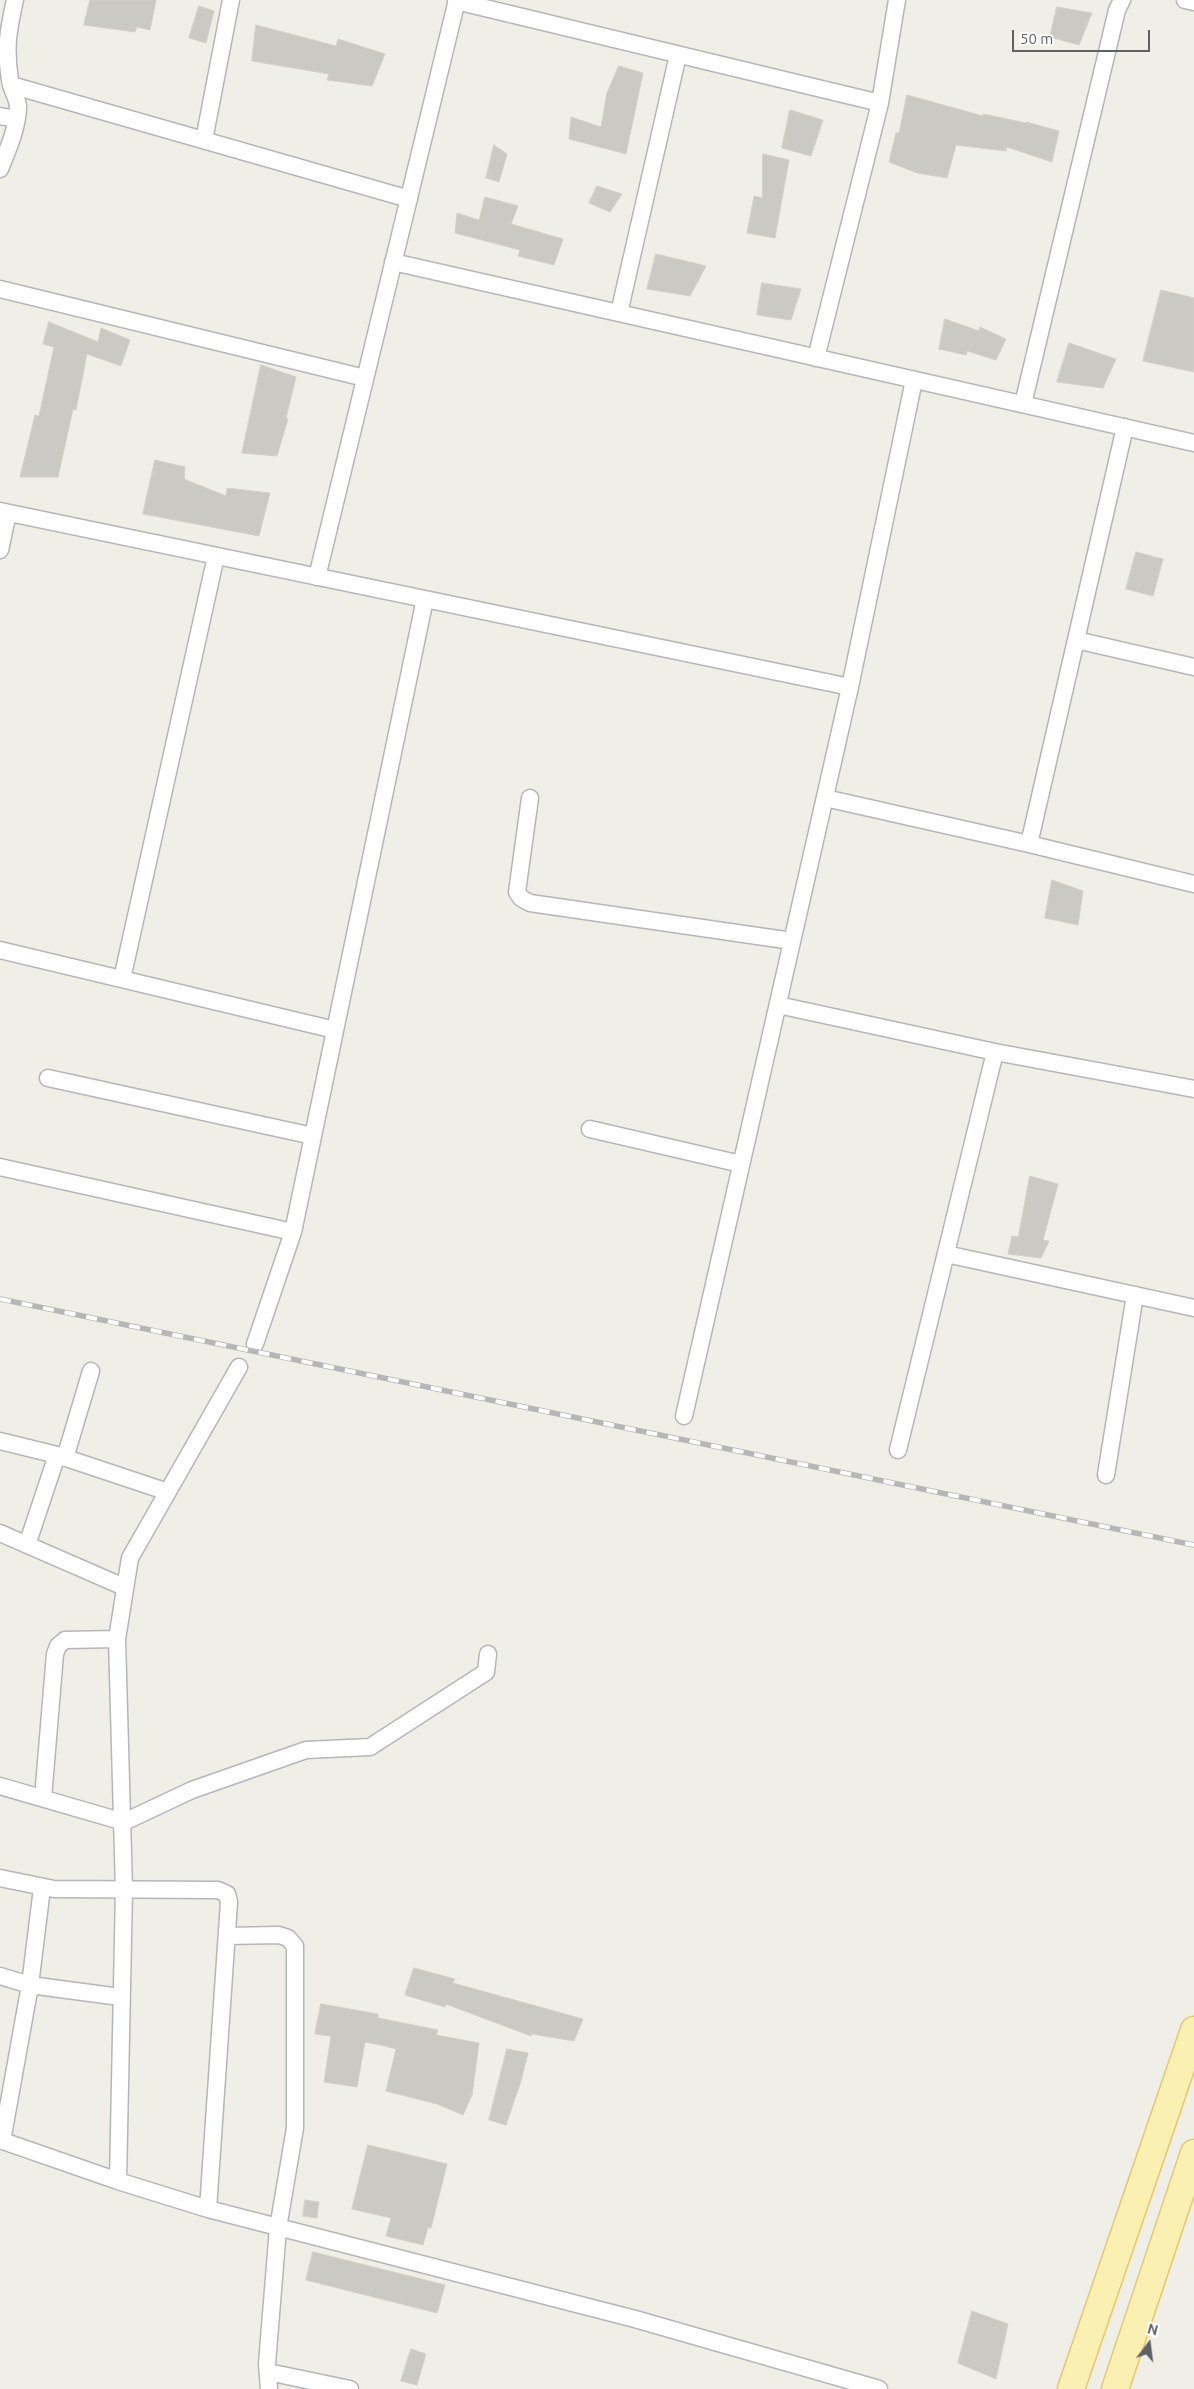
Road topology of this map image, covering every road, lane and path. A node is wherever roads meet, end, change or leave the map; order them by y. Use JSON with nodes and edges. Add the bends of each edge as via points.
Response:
{"nodes":[{"id":1,"x":15,"y":0,"type":"edge"},
{"id":2,"x":231,"y":0,"type":"edge"},
{"id":3,"x":897,"y":0,"type":"edge"},
{"id":4,"x":1122,"y":0,"type":"edge"},
{"id":5,"x":1185,"y":0,"type":"edge"},
{"id":6,"x":457,"y":1,"type":"edge"},
{"id":7,"x":1194,"y":2,"type":"edge"},
{"id":8,"x":678,"y":55,"type":"junction"},
{"id":9,"x":11,"y":85,"type":"junction"},
{"id":10,"x":880,"y":103,"type":"junction"},
{"id":11,"x":0,"y":116,"type":"edge"},
{"id":12,"x":16,"y":119,"type":"junction"},
{"id":13,"x":204,"y":140,"type":"junction"},
{"id":14,"x":0,"y":169,"type":"edge"},
{"id":15,"x":408,"y":199,"type":"junction"},
{"id":16,"x":393,"y":262,"type":"junction"},
{"id":17,"x":0,"y":289,"type":"edge"},
{"id":18,"x":619,"y":313,"type":"junction"},
{"id":19,"x":816,"y":358,"type":"junction"},
{"id":20,"x":366,"y":378,"type":"junction"},
{"id":21,"x":914,"y":380,"type":"junction"},
{"id":22,"x":1023,"y":404,"type":"junction"},
{"id":23,"x":1125,"y":427,"type":"junction"},
{"id":24,"x":1194,"y":443,"type":"edge"},
{"id":25,"x":4,"y":512,"type":"edge"},
{"id":26,"x":0,"y":550,"type":"edge"},
{"id":27,"x":216,"y":556,"type":"junction"},
{"id":28,"x":317,"y":577,"type":"junction"},
{"id":29,"x":425,"y":599,"type":"junction"},
{"id":30,"x":1076,"y":640,"type":"junction"},
{"id":31,"x":1194,"y":667,"type":"edge"},
{"id":32,"x":850,"y":687,"type":"junction"},
{"id":33,"x":530,"y":798,"type":"dead end"},
{"id":34,"x":825,"y":798,"type":"junction"},
{"id":35,"x":1028,"y":844,"type":"junction"},
{"id":36,"x":1194,"y":884,"type":"edge"},
{"id":37,"x":792,"y":941,"type":"junction"},
{"id":38,"x":0,"y":950,"type":"edge"},
{"id":39,"x":122,"y":979,"type":"junction"},
{"id":40,"x":778,"y":1004,"type":"junction"},
{"id":41,"x":335,"y":1030,"type":"junction"},
{"id":42,"x":995,"y":1052,"type":"junction"},
{"id":43,"x":48,"y":1078,"type":"dead end"},
{"id":44,"x":1194,"y":1089,"type":"edge"},
{"id":45,"x":590,"y":1128,"type":"dead end"},
{"id":46,"x":313,"y":1136,"type":"junction"},
{"id":47,"x":742,"y":1164,"type":"junction"},
{"id":48,"x":0,"y":1167,"type":"edge"},
{"id":49,"x":293,"y":1232,"type":"junction"},
{"id":50,"x":946,"y":1254,"type":"junction"},
{"id":51,"x":1135,"y":1295,"type":"junction"},
{"id":52,"x":1194,"y":1308,"type":"edge"},
{"id":53,"x":254,"y":1344,"type":"dead end"},
{"id":54,"x":239,"y":1368,"type":"dead end"},
{"id":55,"x":91,"y":1371,"type":"dead end"},
{"id":56,"x":684,"y":1416,"type":"dead end"},
{"id":57,"x":0,"y":1441,"type":"edge"},
{"id":58,"x":898,"y":1450,"type":"dead end"},
{"id":59,"x":61,"y":1456,"type":"junction"},
{"id":60,"x":1106,"y":1475,"type":"dead end"},
{"id":61,"x":168,"y":1492,"type":"junction"},
{"id":62,"x":0,"y":1533,"type":"edge"},
{"id":63,"x":28,"y":1545,"type":"junction"},
{"id":64,"x":124,"y":1587,"type":"junction"},
{"id":65,"x":117,"y":1639,"type":"junction"},
{"id":66,"x":488,"y":1654,"type":"dead end"},
{"id":67,"x":0,"y":1786,"type":"edge"},
{"id":68,"x":43,"y":1798,"type":"junction"},
{"id":69,"x":124,"y":1822,"type":"junction"},
{"id":70,"x":0,"y":1878,"type":"edge"},
{"id":71,"x":42,"y":1888,"type":"junction"},
{"id":72,"x":124,"y":1890,"type":"junction"},
{"id":73,"x":227,"y":1936,"type":"junction"},
{"id":74,"x":0,"y":1976,"type":"edge"},
{"id":75,"x":30,"y":1985,"type":"junction"},
{"id":76,"x":120,"y":1997,"type":"junction"},
{"id":77,"x":1194,"y":2030,"type":"edge"},
{"id":78,"x":1,"y":2140,"type":"edge"},
{"id":79,"x":1194,"y":2153,"type":"edge"},
{"id":80,"x":118,"y":2182,"type":"junction"},
{"id":81,"x":208,"y":2209,"type":"junction"},
{"id":82,"x":278,"y":2228,"type":"junction"},
{"id":83,"x":268,"y":2372,"type":"junction"},
{"id":84,"x":269,"y":2389,"type":"edge"},
{"id":85,"x":350,"y":2389,"type":"edge"},
{"id":86,"x":880,"y":2389,"type":"edge"},
{"id":87,"x":1071,"y":2389,"type":"edge"},
{"id":88,"x":1115,"y":2389,"type":"edge"}],
"edges":[{"from":1,"to":9,"type":"street","via":[[6,39]]},
{"from":2,"to":13,"type":"street"},
{"from":3,"to":10,"type":"street"},
{"from":4,"to":22,"type":"street"},
{"from":5,"to":7,"type":"street"},
{"from":6,"to":8,"type":"street"},
{"from":6,"to":15,"type":"street"},
{"from":8,"to":10,"type":"street"},
{"from":8,"to":18,"type":"street"},
{"from":9,"to":12,"type":"street","via":[[18,104]]},
{"from":9,"to":13,"type":"street"},
{"from":10,"to":19,"type":"street"},
{"from":11,"to":12,"type":"street"},
{"from":12,"to":14,"type":"street"},
{"from":13,"to":15,"type":"street"},
{"from":15,"to":16,"type":"street"},
{"from":16,"to":18,"type":"street"},
{"from":16,"to":20,"type":"street"},
{"from":17,"to":20,"type":"street"},
{"from":18,"to":19,"type":"street"},
{"from":19,"to":21,"type":"street"},
{"from":20,"to":28,"type":"street"},
{"from":21,"to":22,"type":"street"},
{"from":21,"to":32,"type":"street"},
{"from":22,"to":23,"type":"street"},
{"from":23,"to":24,"type":"street"},
{"from":23,"to":30,"type":"street"},
{"from":25,"to":26,"type":"street"},
{"from":25,"to":27,"type":"street"},
{"from":27,"to":28,"type":"street"},
{"from":27,"to":39,"type":"street"},
{"from":28,"to":29,"type":"street"},
{"from":29,"to":32,"type":"street"},
{"from":29,"to":41,"type":"street"},
{"from":30,"to":31,"type":"street"},
{"from":30,"to":35,"type":"street"},
{"from":32,"to":34,"type":"street"},
{"from":33,"to":37,"type":"street","via":[[517,892],[530,903]]},
{"from":34,"to":35,"type":"street"},
{"from":34,"to":37,"type":"street"},
{"from":35,"to":36,"type":"street"},
{"from":37,"to":40,"type":"street"},
{"from":38,"to":39,"type":"street"},
{"from":39,"to":41,"type":"street"},
{"from":40,"to":42,"type":"street"},
{"from":40,"to":47,"type":"street"},
{"from":41,"to":46,"type":"street"},
{"from":42,"to":44,"type":"street"},
{"from":42,"to":50,"type":"street"},
{"from":43,"to":46,"type":"street"},
{"from":45,"to":47,"type":"street"},
{"from":46,"to":49,"type":"street"},
{"from":47,"to":56,"type":"street"},
{"from":48,"to":49,"type":"street"},
{"from":49,"to":53,"type":"street"},
{"from":50,"to":51,"type":"street"},
{"from":50,"to":58,"type":"street"},
{"from":51,"to":52,"type":"street"},
{"from":51,"to":60,"type":"street"},
{"from":54,"to":61,"type":"street"},
{"from":55,"to":59,"type":"street"},
{"from":57,"to":59,"type":"street"},
{"from":59,"to":61,"type":"street"},
{"from":59,"to":63,"type":"street"},
{"from":61,"to":64,"type":"street","via":[[130,1558]]},
{"from":62,"to":63,"type":"street"},
{"from":63,"to":64,"type":"street"},
{"from":64,"to":65,"type":"street"},
{"from":65,"to":68,"type":"street","via":[[65,1640],[58,1646]]},
{"from":65,"to":69,"type":"street"},
{"from":66,"to":69,"type":"street","via":[[486,1672],[370,1746],[306,1750],[192,1790]]},
{"from":67,"to":68,"type":"street"},
{"from":68,"to":69,"type":"street"},
{"from":69,"to":72,"type":"street"},
{"from":70,"to":71,"type":"street"},
{"from":71,"to":72,"type":"street"},
{"from":71,"to":75,"type":"street"},
{"from":72,"to":73,"type":"street","via":[[218,1890],[226,1894],[229,1902]]},
{"from":72,"to":76,"type":"street"},
{"from":73,"to":81,"type":"street"},
{"from":73,"to":82,"type":"street","via":[[279,1935],[288,1938],[295,1946],[295,2128]]},
{"from":74,"to":75,"type":"street"},
{"from":75,"to":76,"type":"street"},
{"from":75,"to":78,"type":"street"},
{"from":76,"to":80,"type":"street"},
{"from":77,"to":87,"type":"main road"},
{"from":78,"to":80,"type":"street"},
{"from":79,"to":88,"type":"main road"},
{"from":80,"to":81,"type":"street"},
{"from":81,"to":82,"type":"street"},
{"from":82,"to":83,"type":"street"},
{"from":82,"to":86,"type":"street","via":[[635,2319]]},
{"from":83,"to":84,"type":"street"},
{"from":83,"to":85,"type":"street"}]}
